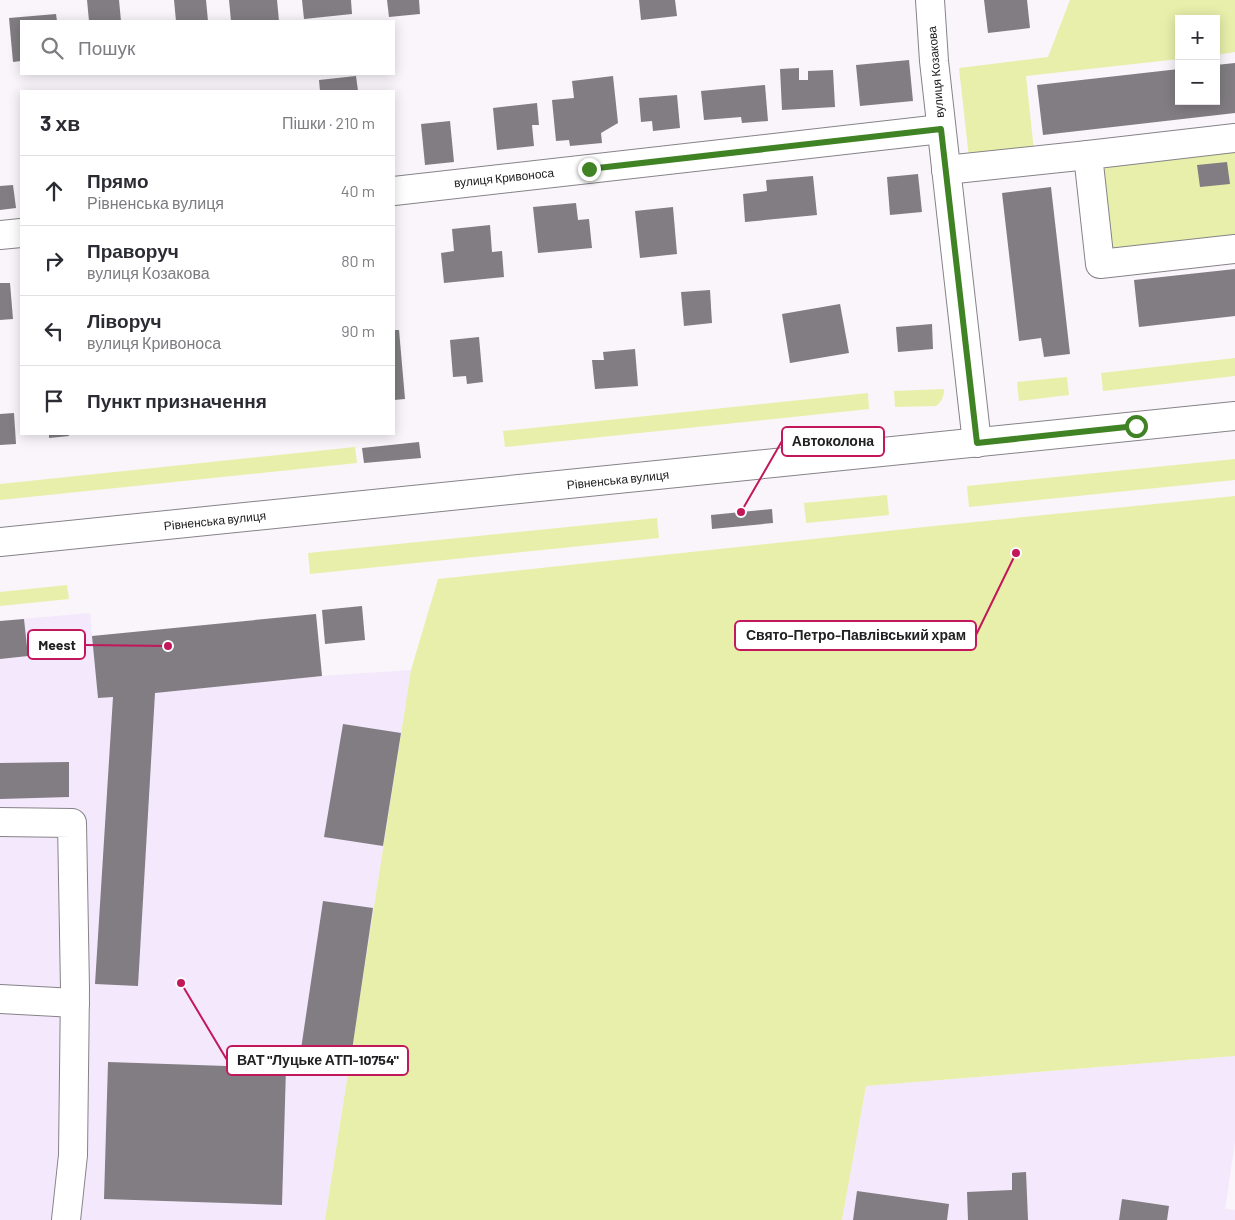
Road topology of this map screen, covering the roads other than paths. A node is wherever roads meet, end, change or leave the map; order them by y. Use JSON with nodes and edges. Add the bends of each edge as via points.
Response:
{"nodes":[{"id":1,"x":930,"y":0,"type":"edge"},
{"id":2,"x":941,"y":129,"type":"junction"},
{"id":3,"x":1235,"y":138,"type":"edge"},
{"id":4,"x":1088,"y":155,"type":"junction"},
{"id":5,"x":946,"y":170,"type":"junction"},
{"id":6,"x":395,"y":191,"type":"edge"},
{"id":7,"x":20,"y":233,"type":"edge"},
{"id":8,"x":0,"y":235,"type":"edge"},
{"id":9,"x":1235,"y":249,"type":"edge"},
{"id":10,"x":1235,"y":416,"type":"edge"},
{"id":11,"x":977,"y":443,"type":"junction"},
{"id":12,"x":0,"y":542,"type":"edge"},
{"id":13,"x":0,"y":822,"type":"edge"},
{"id":14,"x":0,"y":999,"type":"edge"},
{"id":15,"x":75,"y":1003,"type":"junction"},
{"id":16,"x":66,"y":1220,"type":"edge"}],
"edges":[{"from":1,"to":2,"type":"main road","name":"вулиця Козакова"},
{"from":2,"to":5,"type":"main road","name":"вулиця Козакова"},
{"from":2,"to":6,"type":"main road","name":"вулиця Кривоноса"},
{"from":3,"to":4,"type":"main road"},
{"from":4,"to":5,"type":"main road"},
{"from":4,"to":9,"type":"main road","via":[[1100,264]]},
{"from":5,"to":11,"type":"main road","name":"вулиця Козакова"},
{"from":7,"to":8,"type":"main road"},
{"from":10,"to":11,"type":"main road","name":"Рівненська вулиця"},
{"from":11,"to":12,"type":"main road","name":"Рівненська вулиця"},
{"from":13,"to":15,"type":"main road","via":[[72,823]]},
{"from":14,"to":15,"type":"main road"},
{"from":15,"to":16,"type":"main road","via":[[73,1155]]}]}
